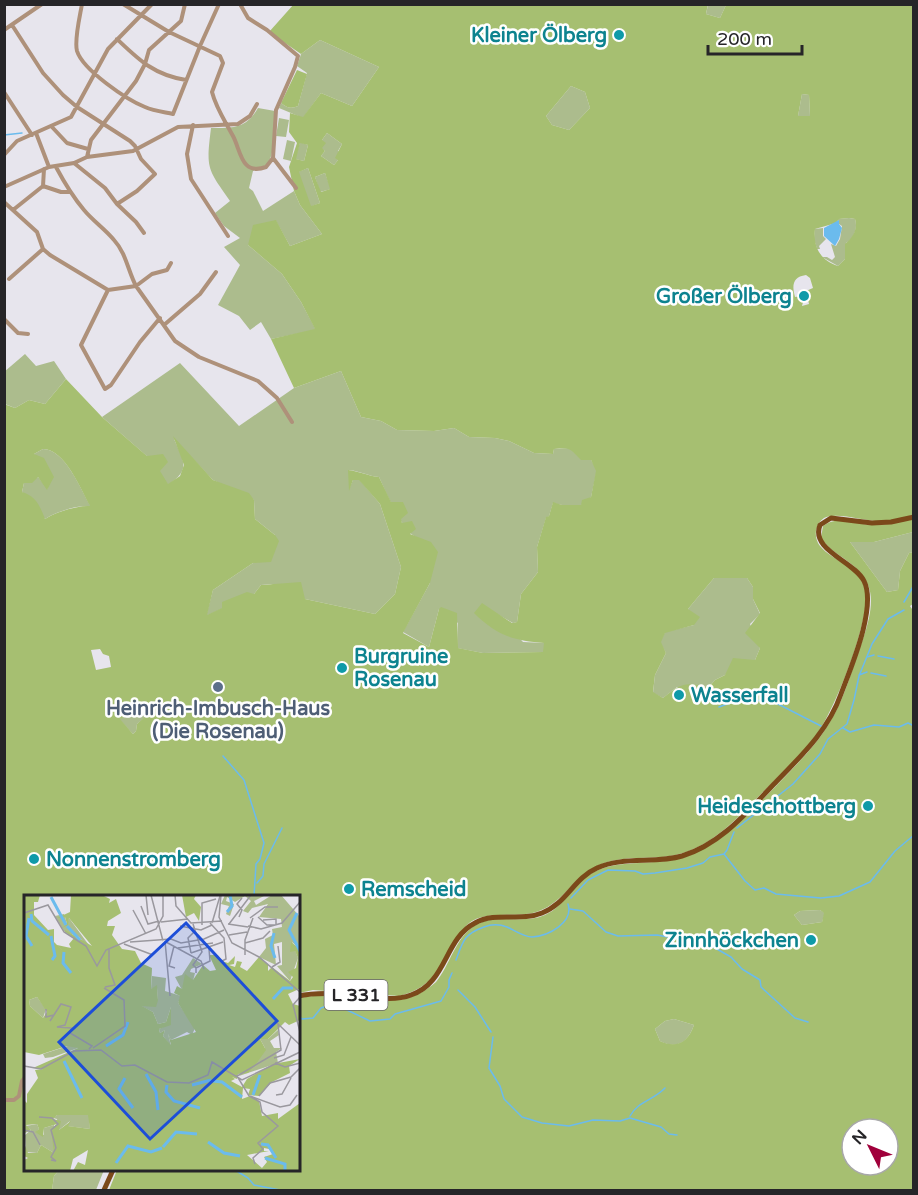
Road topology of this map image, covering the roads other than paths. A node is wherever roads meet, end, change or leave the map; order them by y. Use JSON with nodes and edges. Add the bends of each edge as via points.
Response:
{"nodes":[{"id":1,"x":42,"y":4,"type":"edge"},
{"id":2,"x":82,"y":4,"type":"edge"},
{"id":3,"x":123,"y":4,"type":"edge"},
{"id":4,"x":152,"y":4,"type":"edge"},
{"id":5,"x":185,"y":4,"type":"edge"},
{"id":6,"x":221,"y":4,"type":"edge"},
{"id":7,"x":228,"y":4,"type":"edge"},
{"id":8,"x":240,"y":4,"type":"edge"},
{"id":9,"x":142,"y":15,"type":"junction"},
{"id":10,"x":12,"y":25,"type":"junction"},
{"id":11,"x":4,"y":30,"type":"edge"},
{"id":12,"x":169,"y":32,"type":"junction"},
{"id":13,"x":117,"y":39,"type":"junction"},
{"id":14,"x":200,"y":46,"type":"junction"},
{"id":15,"x":145,"y":64,"type":"junction"},
{"id":16,"x":94,"y":73,"type":"junction"},
{"id":17,"x":186,"y":80,"type":"junction"},
{"id":18,"x":4,"y":92,"type":"edge"},
{"id":19,"x":126,"y":96,"type":"junction"},
{"id":20,"x":257,"y":104,"type":"dead end"},
{"id":21,"x":77,"y":107,"type":"junction"},
{"id":22,"x":104,"y":124,"type":"junction"},
{"id":23,"x":193,"y":125,"type":"junction"},
{"id":24,"x":226,"y":126,"type":"junction"},
{"id":25,"x":52,"y":127,"type":"junction"},
{"id":26,"x":34,"y":134,"type":"junction"},
{"id":27,"x":88,"y":149,"type":"junction"},
{"id":28,"x":137,"y":149,"type":"junction"},
{"id":29,"x":4,"y":155,"type":"edge"},
{"id":30,"x":87,"y":158,"type":"junction"},
{"id":31,"x":273,"y":158,"type":"junction"},
{"id":32,"x":74,"y":163,"type":"junction"},
{"id":33,"x":56,"y":167,"type":"junction"},
{"id":34,"x":47,"y":168,"type":"junction"},
{"id":35,"x":43,"y":186,"type":"junction"},
{"id":36,"x":4,"y":187,"type":"edge"},
{"id":37,"x":296,"y":188,"type":"dead end"},
{"id":38,"x":70,"y":192,"type":"junction"},
{"id":39,"x":4,"y":202,"type":"edge"},
{"id":40,"x":117,"y":204,"type":"junction"},
{"id":41,"x":14,"y":210,"type":"junction"},
{"id":42,"x":144,"y":233,"type":"dead end"},
{"id":43,"x":228,"y":236,"type":"dead end"},
{"id":44,"x":43,"y":249,"type":"junction"},
{"id":45,"x":171,"y":263,"type":"dead end"},
{"id":46,"x":216,"y":272,"type":"dead end"},
{"id":47,"x":9,"y":279,"type":"dead end"},
{"id":48,"x":136,"y":286,"type":"junction"},
{"id":49,"x":108,"y":290,"type":"junction"},
{"id":50,"x":160,"y":318,"type":"junction"},
{"id":51,"x":4,"y":319,"type":"edge"},
{"id":52,"x":164,"y":325,"type":"junction"},
{"id":53,"x":28,"y":334,"type":"dead end"},
{"id":54,"x":292,"y":422,"type":"dead end"},
{"id":55,"x":914,"y":517,"type":"edge"},
{"id":56,"x":300,"y":996,"type":"edge"},
{"id":57,"x":24,"y":1078,"type":"edge"},
{"id":58,"x":4,"y":1100,"type":"edge"},
{"id":59,"x":113,"y":1171,"type":"edge"},
{"id":60,"x":104,"y":1191,"type":"edge"}],
"edges":[{"from":1,"to":10,"type":"street"},
{"from":2,"to":16,"type":"street","via":[[77,53]]},
{"from":3,"to":9,"type":"street"},
{"from":4,"to":9,"type":"street"},
{"from":5,"to":12,"type":"street","via":[[181,21]]},
{"from":6,"to":7,"type":"street"},
{"from":6,"to":14,"type":"street"},
{"from":8,"to":31,"type":"street","via":[[248,18],[298,56],[276,110]]},
{"from":9,"to":12,"type":"street"},
{"from":9,"to":13,"type":"street"},
{"from":10,"to":11,"type":"street"},
{"from":10,"to":21,"type":"street","via":[[47,79]]},
{"from":12,"to":14,"type":"street"},
{"from":12,"to":15,"type":"street","via":[[149,50]]},
{"from":13,"to":15,"type":"street"},
{"from":13,"to":16,"type":"street"},
{"from":14,"to":17,"type":"street"},
{"from":14,"to":24,"type":"street","via":[[222,58],[212,92]]},
{"from":15,"to":17,"type":"street","via":[[162,75]]},
{"from":15,"to":19,"type":"street"},
{"from":16,"to":19,"type":"street"},
{"from":16,"to":21,"type":"street"},
{"from":17,"to":19,"type":"street","via":[[173,114],[144,107]]},
{"from":18,"to":26,"type":"street"},
{"from":19,"to":22,"type":"street"},
{"from":20,"to":24,"type":"street","via":[[245,120]]},
{"from":21,"to":22,"type":"street"},
{"from":21,"to":25,"type":"street","via":[[68,120]]},
{"from":22,"to":27,"type":"street"},
{"from":22,"to":28,"type":"street"},
{"from":23,"to":24,"type":"street"},
{"from":23,"to":28,"type":"street","via":[[175,128]]},
{"from":23,"to":43,"type":"street","via":[[187,154],[191,179]]},
{"from":24,"to":31,"type":"street","via":[[248,166],[264,168]]},
{"from":25,"to":26,"type":"street"},
{"from":25,"to":27,"type":"street","via":[[67,142]]},
{"from":26,"to":29,"type":"street","via":[[17,141]]},
{"from":26,"to":34,"type":"street"},
{"from":27,"to":30,"type":"street"},
{"from":28,"to":30,"type":"street"},
{"from":28,"to":40,"type":"street","via":[[155,174]]},
{"from":30,"to":32,"type":"street"},
{"from":31,"to":37,"type":"street"},
{"from":32,"to":33,"type":"street"},
{"from":32,"to":40,"type":"street","via":[[105,188]]},
{"from":33,"to":34,"type":"street"},
{"from":33,"to":38,"type":"street"},
{"from":34,"to":35,"type":"street"},
{"from":34,"to":36,"type":"street"},
{"from":35,"to":38,"type":"street"},
{"from":35,"to":41,"type":"street"},
{"from":38,"to":48,"type":"street","via":[[114,239]]},
{"from":39,"to":41,"type":"street"},
{"from":40,"to":42,"type":"street"},
{"from":41,"to":44,"type":"street","via":[[37,232]]},
{"from":44,"to":47,"type":"street"},
{"from":44,"to":49,"type":"street"},
{"from":45,"to":48,"type":"street","via":[[167,270],[152,274]]},
{"from":46,"to":52,"type":"street","via":[[200,294]]},
{"from":48,"to":49,"type":"street"},
{"from":48,"to":50,"type":"street"},
{"from":49,"to":50,"type":"street","via":[[81,342],[105,389]]},
{"from":50,"to":52,"type":"street"},
{"from":51,"to":53,"type":"street","via":[[18,333]]},
{"from":52,"to":54,"type":"street","via":[[174,341],[188,352],[258,381],[277,398]]},
{"from":55,"to":56,"type":"main road","number":"L 331","via":[[872,523],[831,518],[820,525],[818,538],[823,546],[852,567],[865,583],[869,601],[864,627],[841,694],[822,732],[717,839],[672,858],[597,868],[581,878],[556,906],[540,914],[492,917],[475,923],[458,938],[436,979],[413,995]]},
{"from":57,"to":58,"type":"street","via":[[19,1096]]},
{"from":59,"to":60,"type":"main road"}]}
